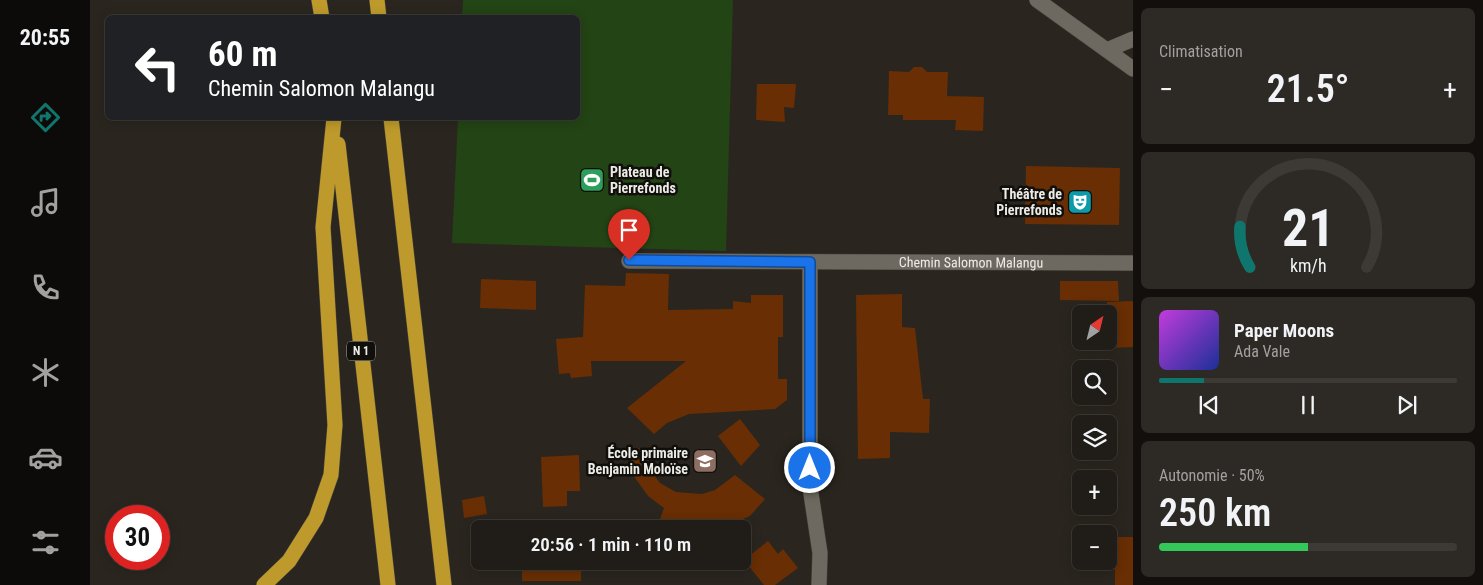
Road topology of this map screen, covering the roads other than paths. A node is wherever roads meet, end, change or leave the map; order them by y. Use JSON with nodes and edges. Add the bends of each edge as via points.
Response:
{"nodes":[{"id":1,"x":319,"y":0,"type":"edge"},
{"id":2,"x":377,"y":0,"type":"edge"},
{"id":3,"x":1037,"y":0,"type":"edge"},
{"id":4,"x":322,"y":15,"type":"edge"},
{"id":5,"x":379,"y":15,"type":"edge"},
{"id":6,"x":1133,"y":39,"type":"edge"},
{"id":7,"x":1107,"y":50,"type":"junction"},
{"id":8,"x":1133,"y":69,"type":"edge"},
{"id":9,"x":334,"y":120,"type":"edge"},
{"id":10,"x":334,"y":120,"type":"edge"},
{"id":11,"x":391,"y":120,"type":"edge"},
{"id":12,"x":629,"y":260,"type":"dead end"},
{"id":13,"x":810,"y":262,"type":"junction"},
{"id":14,"x":1133,"y":263,"type":"edge"},
{"id":15,"x":440,"y":541,"type":"junction"},
{"id":16,"x":264,"y":585,"type":"edge"},
{"id":17,"x":388,"y":585,"type":"edge"},
{"id":18,"x":444,"y":585,"type":"edge"},
{"id":19,"x":449,"y":585,"type":"edge"},
{"id":20,"x":820,"y":585,"type":"edge"}],
"edges":[{"from":1,"to":4,"type":"highway"},
{"from":2,"to":5,"type":"highway"},
{"from":3,"to":7,"type":"street"},
{"from":6,"to":7,"type":"street"},
{"from":7,"to":8,"type":"street"},
{"from":9,"to":16,"type":"highway","via":[[324,227],[335,424],[331,475],[316,518],[289,561]]},
{"from":10,"to":17,"type":"highway","number":"N 1"},
{"from":11,"to":15,"type":"highway"},
{"from":12,"to":13,"type":"street","name":"Chemin Salomon Malangu"},
{"from":13,"to":14,"type":"street","name":"Chemin Salomon Malangu"},
{"from":13,"to":20,"type":"street","via":[[810,487],[820,553]]},
{"from":15,"to":18,"type":"highway"},
{"from":15,"to":19,"type":"highway"}]}
